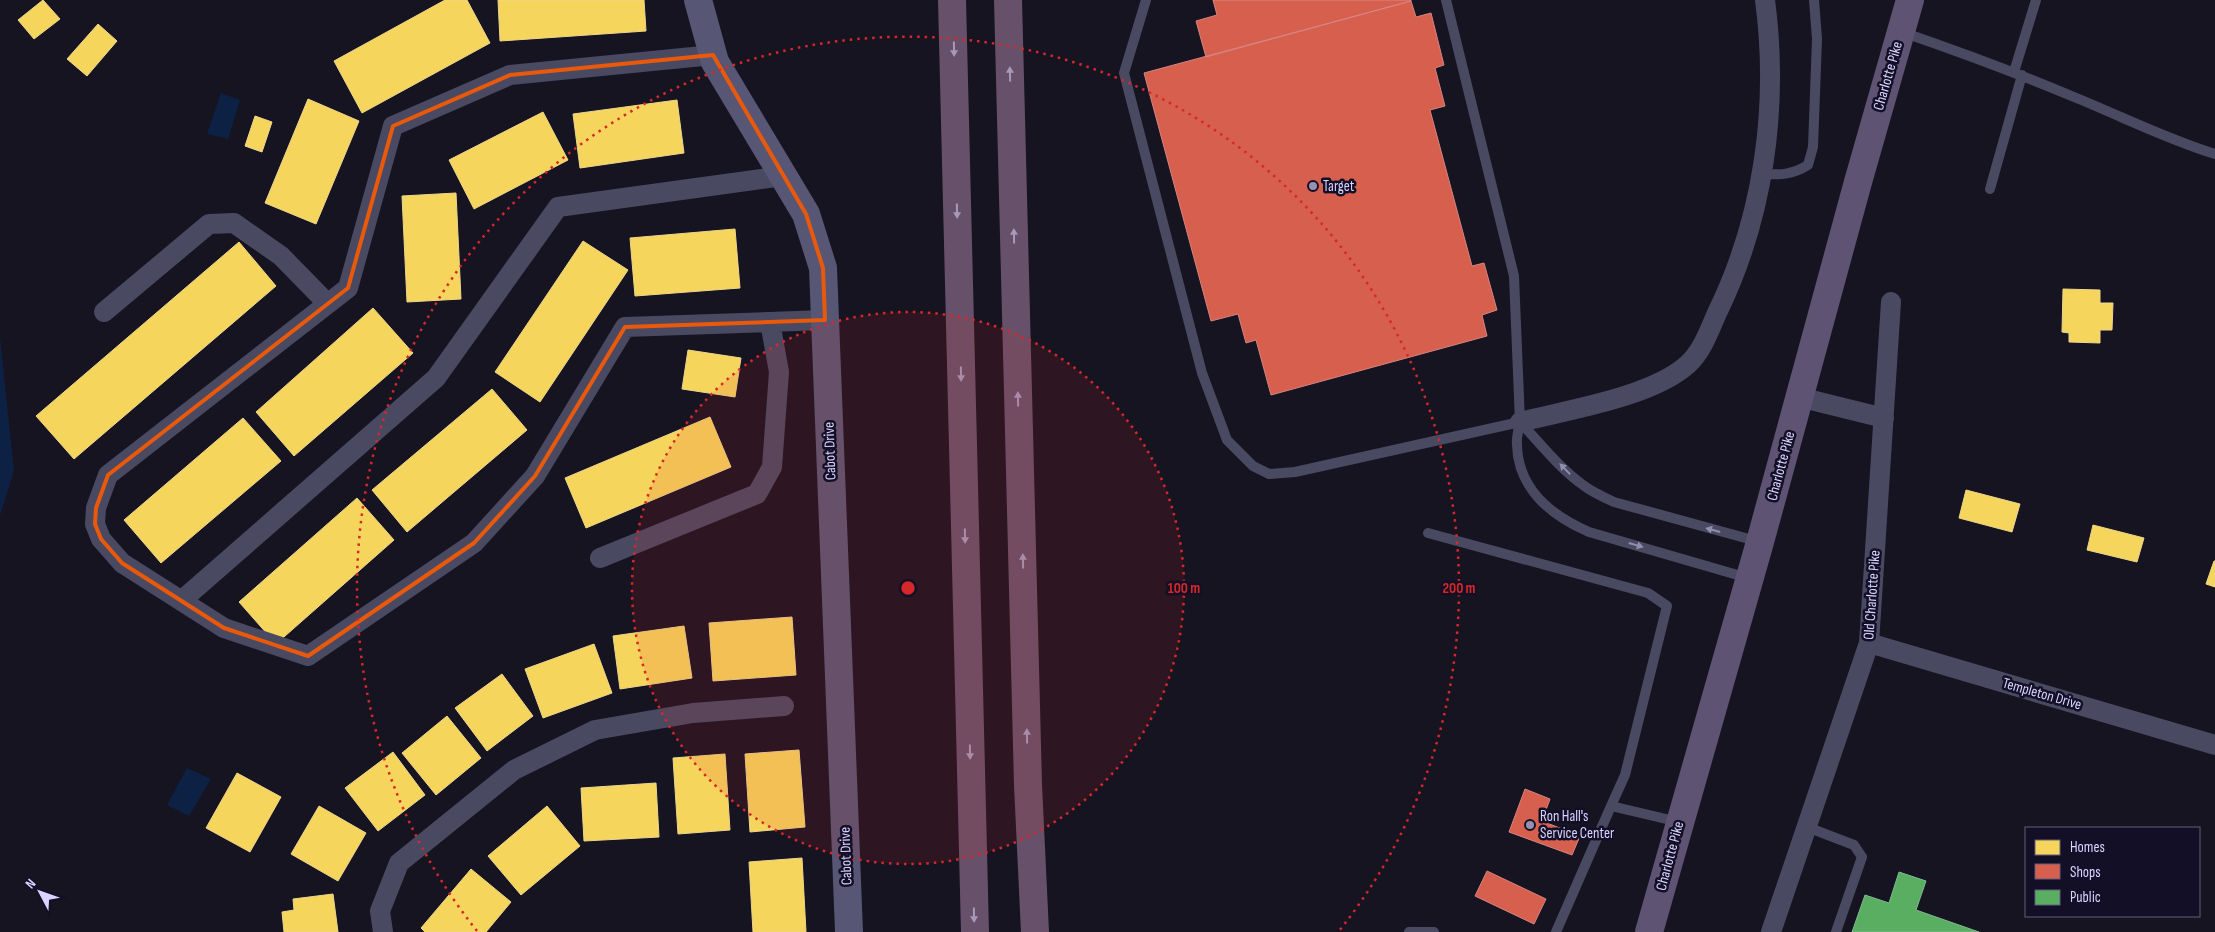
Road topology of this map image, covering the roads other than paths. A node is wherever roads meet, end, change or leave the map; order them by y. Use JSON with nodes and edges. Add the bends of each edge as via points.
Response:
{"nodes":[{"id":1,"x":698,"y":0,"type":"edge"},
{"id":2,"x":952,"y":0,"type":"edge"},
{"id":3,"x":1008,"y":0,"type":"edge"},
{"id":4,"x":1146,"y":0,"type":"edge"},
{"id":5,"x":1446,"y":0,"type":"edge"},
{"id":6,"x":1765,"y":0,"type":"edge"},
{"id":7,"x":1814,"y":0,"type":"edge"},
{"id":8,"x":1910,"y":0,"type":"edge"},
{"id":9,"x":2036,"y":0,"type":"edge"},
{"id":10,"x":1901,"y":31,"type":"junction"},
{"id":11,"x":713,"y":55,"type":"junction"},
{"id":12,"x":2018,"y":73,"type":"junction"},
{"id":13,"x":2215,"y":154,"type":"edge"},
{"id":14,"x":1762,"y":174,"type":"junction"},
{"id":15,"x":783,"y":176,"type":"junction"},
{"id":16,"x":1990,"y":189,"type":"dead end"},
{"id":17,"x":1891,"y":302,"type":"dead end"},
{"id":18,"x":327,"y":303,"type":"junction"},
{"id":19,"x":104,"y":312,"type":"dead end"},
{"id":20,"x":825,"y":320,"type":"junction"},
{"id":21,"x":770,"y":322,"type":"junction"},
{"id":22,"x":1799,"y":398,"type":"junction"},
{"id":23,"x":1884,"y":418,"type":"junction"},
{"id":24,"x":1520,"y":422,"type":"junction"},
{"id":25,"x":1428,"y":533,"type":"dead end"},
{"id":26,"x":1760,"y":542,"type":"junction"},
{"id":27,"x":600,"y":558,"type":"dead end"},
{"id":28,"x":1748,"y":578,"type":"junction"},
{"id":29,"x":181,"y":601,"type":"junction"},
{"id":30,"x":1869,"y":643,"type":"junction"},
{"id":31,"x":784,"y":706,"type":"dead end"},
{"id":32,"x":2215,"y":745,"type":"edge"},
{"id":33,"x":1028,"y":785,"type":"junction"},
{"id":34,"x":1610,"y":806,"type":"junction"},
{"id":35,"x":1679,"y":822,"type":"junction"},
{"id":36,"x":1807,"y":827,"type":"junction"},
{"id":37,"x":383,"y":932,"type":"edge"},
{"id":38,"x":849,"y":932,"type":"edge"},
{"id":39,"x":975,"y":932,"type":"edge"},
{"id":40,"x":1035,"y":932,"type":"edge"},
{"id":41,"x":1055,"y":932,"type":"edge"},
{"id":42,"x":1409,"y":932,"type":"edge"},
{"id":43,"x":1434,"y":932,"type":"edge"},
{"id":44,"x":1556,"y":932,"type":"edge"},
{"id":45,"x":1648,"y":932,"type":"edge"},
{"id":46,"x":1771,"y":932,"type":"edge"},
{"id":47,"x":1836,"y":932,"type":"edge"}],
"edges":[{"from":1,"to":11,"type":"street","name":"Cabot Drive"},
{"from":2,"to":39,"type":"highway","one_way":true},
{"from":33,"to":3,"type":"highway","one_way":true},
{"from":4,"to":24,"type":"lane","via":[[1124,73],[1202,374],[1227,440],[1253,466],[1269,474],[1295,472]]},
{"from":5,"to":24,"type":"lane","via":[[1514,276]]},
{"from":6,"to":14,"type":"street","via":[[1770,70]]},
{"from":7,"to":14,"type":"lane","via":[[1817,39],[1815,98],[1813,147],[1808,165],[1784,175]]},
{"from":8,"to":10,"type":"main road","name":"Charlotte Pike"},
{"from":9,"to":12,"type":"lane"},
{"from":10,"to":12,"type":"lane"},
{"from":10,"to":22,"type":"main road","name":"Charlotte Pike"},
{"from":11,"to":15,"type":"street","name":"Cabot Drive","via":[[714,62]]},
{"from":11,"to":18,"type":"street","via":[[510,75],[393,126],[348,288]]},
{"from":12,"to":13,"type":"lane","via":[[2176,142]]},
{"from":12,"to":16,"type":"lane"},
{"from":14,"to":24,"type":"street","via":[[1751,226],[1732,284],[1700,350],[1688,365],[1651,388]]},
{"from":15,"to":20,"type":"street","name":"Cabot Drive","via":[[806,214],[823,268]]},
{"from":15,"to":29,"type":"street","via":[[558,207],[436,378]]},
{"from":17,"to":23,"type":"street","name":"Old Charlotte Pike"},
{"from":18,"to":19,"type":"street","via":[[281,256],[234,223],[208,224]]},
{"from":18,"to":29,"type":"street","via":[[108,475],[96,508],[95,524],[101,540],[122,563]]},
{"from":20,"to":21,"type":"street"},
{"from":20,"to":38,"type":"street","name":"Cabot Drive"},
{"from":21,"to":27,"type":"street","via":[[779,372],[772,467],[757,494]]},
{"from":21,"to":29,"type":"street","via":[[625,327],[535,476],[474,543],[308,656],[224,628]]},
{"from":22,"to":23,"type":"street"},
{"from":22,"to":26,"type":"main road","name":"Charlotte Pike"},
{"from":23,"to":30,"type":"street","name":"Old Charlotte Pike"},
{"from":26,"to":24,"type":"lane","one_way":true,"via":[[1614,502],[1583,485]]},
{"from":24,"to":28,"type":"lane","one_way":true,"via":[[1516,444],[1521,472],[1538,499],[1568,523]]},
{"from":25,"to":34,"type":"lane","via":[[1648,593],[1667,606],[1625,775]]},
{"from":26,"to":28,"type":"main road","name":"Charlotte Pike"},
{"from":28,"to":35,"type":"main road","name":"Charlotte Pike"},
{"from":30,"to":32,"type":"street","name":"Templeton Drive"},
{"from":30,"to":36,"type":"street","name":"Old Charlotte Pike"},
{"from":31,"to":37,"type":"street","via":[[693,713],[595,730],[514,770],[399,863],[380,911]]},
{"from":33,"to":40,"type":"highway"},
{"from":33,"to":41,"type":"highway"},
{"from":34,"to":35,"type":"lane"},
{"from":34,"to":44,"type":"lane"},
{"from":35,"to":45,"type":"main road","name":"Charlotte Pike"},
{"from":36,"to":46,"type":"street","name":"Old Charlotte Pike"},
{"from":36,"to":47,"type":"lane","via":[[1854,845],[1862,856]]},
{"from":42,"to":43,"type":"lane"}]}
